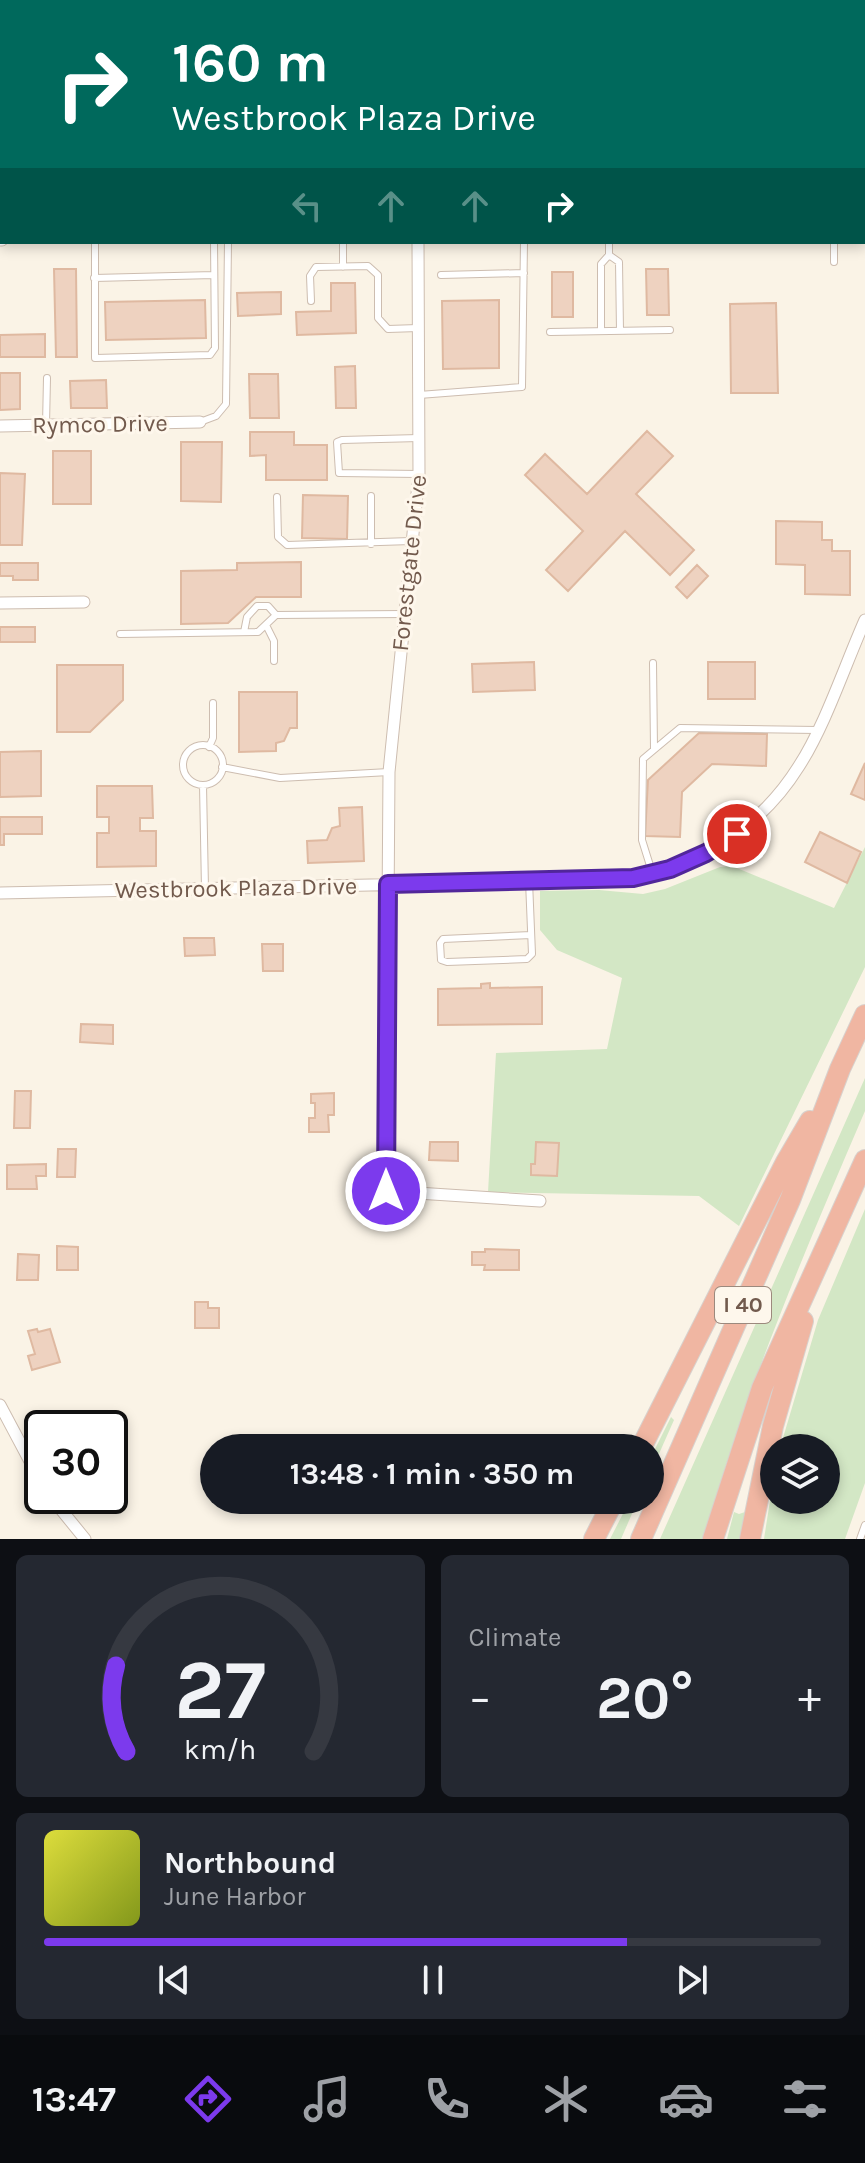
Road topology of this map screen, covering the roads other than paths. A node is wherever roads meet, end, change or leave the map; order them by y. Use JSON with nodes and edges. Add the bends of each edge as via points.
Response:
{"nodes":[{"id":1,"x":95,"y":244,"type":"edge"},
{"id":2,"x":214,"y":244,"type":"edge"},
{"id":3,"x":228,"y":244,"type":"edge"},
{"id":4,"x":343,"y":244,"type":"edge"},
{"id":5,"x":418,"y":244,"type":"edge"},
{"id":6,"x":524,"y":244,"type":"edge"},
{"id":7,"x":609,"y":244,"type":"edge"},
{"id":8,"x":834,"y":244,"type":"edge"},
{"id":9,"x":609,"y":255,"type":"junction"},
{"id":10,"x":834,"y":262,"type":"dead end"},
{"id":11,"x":343,"y":267,"type":"junction"},
{"id":12,"x":524,"y":273,"type":"junction"},
{"id":13,"x":214,"y":275,"type":"junction"},
{"id":14,"x":441,"y":275,"type":"dead end"},
{"id":15,"x":94,"y":278,"type":"junction"},
{"id":16,"x":311,"y":301,"type":"dead end"},
{"id":17,"x":418,"y":328,"type":"junction"},
{"id":18,"x":670,"y":330,"type":"dead end"},
{"id":19,"x":601,"y":331,"type":"junction"},
{"id":20,"x":620,"y":331,"type":"junction"},
{"id":21,"x":550,"y":332,"type":"dead end"},
{"id":22,"x":47,"y":378,"type":"dead end"},
{"id":23,"x":419,"y":395,"type":"junction"},
{"id":24,"x":200,"y":422,"type":"joint"},
{"id":25,"x":46,"y":425,"type":"junction"},
{"id":26,"x":0,"y":426,"type":"edge"},
{"id":27,"x":419,"y":438,"type":"junction"},
{"id":28,"x":419,"y":474,"type":"junction"},
{"id":29,"x":371,"y":496,"type":"dead end"},
{"id":30,"x":277,"y":497,"type":"dead end"},
{"id":31,"x":411,"y":541,"type":"junction"},
{"id":32,"x":371,"y":544,"type":"junction"},
{"id":33,"x":84,"y":602,"type":"dead end"},
{"id":34,"x":0,"y":603,"type":"edge"},
{"id":35,"x":404,"y":614,"type":"junction"},
{"id":36,"x":276,"y":615,"type":"junction"},
{"id":37,"x":865,"y":620,"type":"edge"},
{"id":38,"x":266,"y":625,"type":"junction"},
{"id":39,"x":244,"y":632,"type":"junction"},
{"id":40,"x":120,"y":634,"type":"dead end"},
{"id":41,"x":274,"y":661,"type":"dead end"},
{"id":42,"x":653,"y":663,"type":"dead end"},
{"id":43,"x":213,"y":703,"type":"dead end"},
{"id":44,"x":817,"y":730,"type":"junction"},
{"id":45,"x":209,"y":747,"type":"junction"},
{"id":46,"x":654,"y":749,"type":"junction"},
{"id":47,"x":222,"y":767,"type":"junction"},
{"id":48,"x":389,"y":772,"type":"junction"},
{"id":49,"x":203,"y":785,"type":"junction"},
{"id":50,"x":652,"y":872,"type":"junction"},
{"id":51,"x":529,"y":881,"type":"junction"},
{"id":52,"x":388,"y":884,"type":"junction"},
{"id":53,"x":205,"y":889,"type":"junction"},
{"id":54,"x":0,"y":893,"type":"edge"},
{"id":55,"x":531,"y":935,"type":"junction"},
{"id":56,"x":865,"y":1015,"type":"edge"},
{"id":57,"x":840,"y":1069,"type":"junction"},
{"id":58,"x":865,"y":1160,"type":"edge"},
{"id":59,"x":540,"y":1201,"type":"dead end"},
{"id":60,"x":835,"y":1227,"type":"junction"},
{"id":61,"x":0,"y":1405,"type":"edge"},
{"id":62,"x":5,"y":1431,"type":"edge"},
{"id":63,"x":648,"y":1434,"type":"edge"},
{"id":64,"x":24,"y":1458,"type":"edge"},
{"id":65,"x":65,"y":1514,"type":"edge"},
{"id":66,"x":607,"y":1514,"type":"edge"},
{"id":67,"x":865,"y":1525,"type":"edge"},
{"id":68,"x":85,"y":1539,"type":"edge"},
{"id":69,"x":594,"y":1539,"type":"edge"},
{"id":70,"x":641,"y":1539,"type":"edge"},
{"id":71,"x":713,"y":1539,"type":"edge"},
{"id":72,"x":750,"y":1539,"type":"edge"},
{"id":73,"x":860,"y":1539,"type":"edge"}],
"edges":[{"from":1,"to":15,"type":"lane"},
{"from":2,"to":13,"type":"lane"},
{"from":3,"to":24,"type":"lane","via":[[226,404],[216,416]]},
{"from":4,"to":11,"type":"lane"},
{"from":5,"to":17,"type":"street","name":"Forestgate Drive"},
{"from":6,"to":12,"type":"lane"},
{"from":7,"to":9,"type":"lane"},
{"from":8,"to":10,"type":"lane"},
{"from":9,"to":19,"type":"lane","via":[[601,264]]},
{"from":9,"to":20,"type":"lane","via":[[619,262]]},
{"from":11,"to":16,"type":"lane","via":[[316,267],[310,276]]},
{"from":11,"to":17,"type":"lane","via":[[368,266],[378,275],[378,318],[388,329]]},
{"from":12,"to":14,"type":"lane"},
{"from":12,"to":23,"type":"lane","via":[[522,387]]},
{"from":13,"to":15,"type":"lane"},
{"from":13,"to":15,"type":"lane","via":[[215,348],[204,357],[95,358]]},
{"from":17,"to":23,"type":"street","name":"Forestgate Drive"},
{"from":18,"to":20,"type":"lane"},
{"from":19,"to":20,"type":"lane"},
{"from":19,"to":21,"type":"lane"},
{"from":22,"to":25,"type":"lane"},
{"from":23,"to":27,"type":"street","name":"Forestgate Drive"},
{"from":24,"to":25,"type":"street","name":"Rymco Drive"},
{"from":25,"to":26,"type":"street","name":"Rymco Drive"},
{"from":27,"to":28,"type":"street","name":"Forestgate Drive"},
{"from":27,"to":28,"type":"lane","via":[[337,442],[341,474]]},
{"from":28,"to":31,"type":"street","name":"Forestgate Drive"},
{"from":29,"to":32,"type":"lane"},
{"from":30,"to":32,"type":"lane","via":[[278,537],[287,545]]},
{"from":31,"to":32,"type":"lane"},
{"from":31,"to":35,"type":"street","name":"Forestgate Drive"},
{"from":33,"to":34,"type":"street"},
{"from":35,"to":36,"type":"lane"},
{"from":35,"to":48,"type":"street","name":"Forestgate Drive"},
{"from":36,"to":38,"type":"lane"},
{"from":36,"to":39,"type":"lane","via":[[268,606],[257,606],[247,617]]},
{"from":37,"to":44,"type":"street","name":"Westbrook Plaza Drive"},
{"from":38,"to":39,"type":"lane","via":[[258,632]]},
{"from":38,"to":41,"type":"lane","via":[[274,641]]},
{"from":39,"to":40,"type":"lane"},
{"from":42,"to":46,"type":"lane"},
{"from":43,"to":45,"type":"lane"},
{"from":44,"to":46,"type":"lane","via":[[680,728]]},
{"from":44,"to":50,"type":"street","name":"Westbrook Plaza Drive","via":[[801,764],[763,812],[706,853]]},
{"from":45,"to":47,"type":"lane"},
{"from":45,"to":49,"type":"lane","via":[[193,748],[183,764],[190,781]]},
{"from":46,"to":50,"type":"lane","via":[[643,759],[642,840]]},
{"from":47,"to":48,"type":"lane","via":[[280,778]]},
{"from":47,"to":49,"type":"lane","via":[[215,781]]},
{"from":48,"to":52,"type":"street","name":"Forestgate Drive"},
{"from":49,"to":53,"type":"lane"},
{"from":50,"to":51,"type":"street","name":"Westbrook Plaza Drive","via":[[633,878]]},
{"from":51,"to":52,"type":"street","name":"Westbrook Plaza Drive"},
{"from":51,"to":55,"type":"lane"},
{"from":52,"to":53,"type":"street","name":"Westbrook Plaza Drive"},
{"from":52,"to":59,"type":"street","name":"Forestgate Drive","via":[[386,1191]]},
{"from":53,"to":54,"type":"street","name":"Westbrook Plaza Drive"},
{"from":55,"to":55,"type":"lane","via":[[532,954],[527,959],[441,960],[443,939]]},
{"from":56,"to":57,"type":"highway","number":"I 40"},
{"from":57,"to":63,"type":"highway","via":[[786,1162]]},
{"from":57,"to":70,"type":"highway","number":"I 40","via":[[790,1200]]},
{"from":58,"to":60,"type":"highway","number":"I 40"},
{"from":60,"to":71,"type":"highway","number":"I 40","via":[[762,1388]]},
{"from":60,"to":72,"type":"highway","via":[[785,1382]]},
{"from":61,"to":62,"type":"street"},
{"from":62,"to":64,"type":"street"},
{"from":65,"to":68,"type":"street"},
{"from":66,"to":69,"type":"highway"},
{"from":67,"to":73,"type":"lane"}]}
